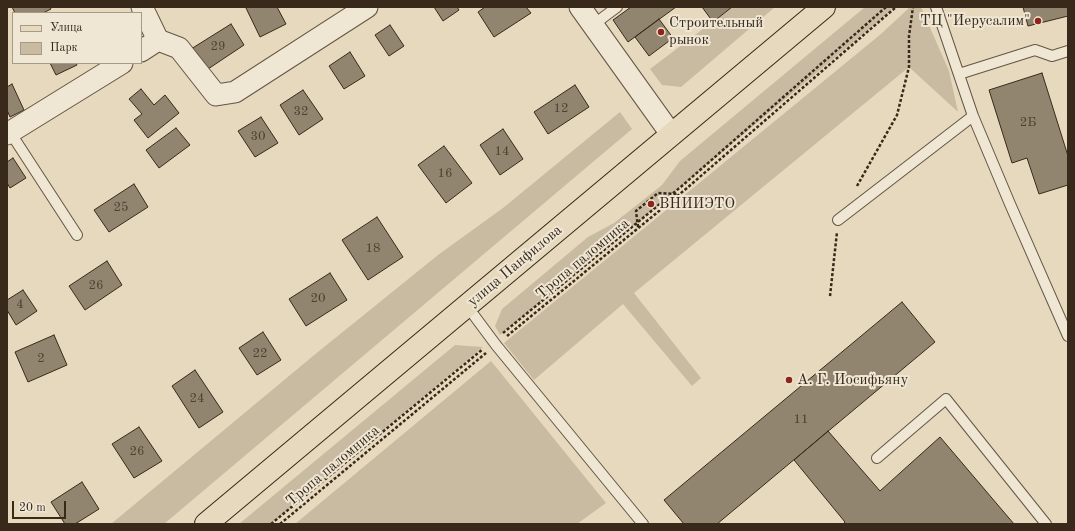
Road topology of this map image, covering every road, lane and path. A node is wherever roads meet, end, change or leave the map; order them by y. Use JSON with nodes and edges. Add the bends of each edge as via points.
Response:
{"nodes":[{"id":1,"x":142,"y":7,"type":"edge"},
{"id":2,"x":367,"y":7,"type":"edge"},
{"id":3,"x":580,"y":7,"type":"edge"},
{"id":4,"x":617,"y":7,"type":"edge"},
{"id":5,"x":824,"y":7,"type":"edge"},
{"id":6,"x":886,"y":7,"type":"edge"},
{"id":7,"x":896,"y":7,"type":"edge"},
{"id":8,"x":913,"y":7,"type":"edge"},
{"id":9,"x":936,"y":7,"type":"edge"},
{"id":10,"x":593,"y":25,"type":"junction"},
{"id":11,"x":158,"y":40,"type":"junction"},
{"id":12,"x":142,"y":50,"type":"edge"},
{"id":13,"x":1068,"y":51,"type":"edge"},
{"id":14,"x":120,"y":64,"type":"edge"},
{"id":15,"x":959,"y":74,"type":"junction"},
{"id":16,"x":974,"y":116,"type":"junction"},
{"id":17,"x":9,"y":133,"type":"edge"},
{"id":18,"x":671,"y":134,"type":"junction"},
{"id":19,"x":857,"y":187,"type":"dead end"},
{"id":20,"x":672,"y":194,"type":"junction"},
{"id":21,"x":679,"y":194,"type":"junction"},
{"id":22,"x":838,"y":220,"type":"joint"},
{"id":23,"x":638,"y":222,"type":"junction"},
{"id":24,"x":638,"y":227,"type":"junction"},
{"id":25,"x":77,"y":235,"type":"dead end"},
{"id":26,"x":830,"y":296,"type":"dead end"},
{"id":27,"x":468,"y":306,"type":"junction"},
{"id":28,"x":1068,"y":336,"type":"edge"},
{"id":29,"x":495,"y":343,"type":"junction"},
{"id":30,"x":877,"y":458,"type":"dead end"},
{"id":31,"x":206,"y":524,"type":"edge"},
{"id":32,"x":271,"y":524,"type":"edge"},
{"id":33,"x":280,"y":524,"type":"edge"},
{"id":34,"x":643,"y":524,"type":"edge"},
{"id":35,"x":1046,"y":524,"type":"edge"}],
"edges":[{"from":1,"to":11,"type":"street"},
{"from":2,"to":11,"type":"street","via":[[235,92],[216,95],[179,48]]},
{"from":3,"to":10,"type":"street"},
{"from":4,"to":10,"type":"lane"},
{"from":5,"to":18,"type":"main road","name":"улица Панфилова"},
{"from":6,"to":20,"type":"path"},
{"from":7,"to":21,"type":"path","name":"Тропа паломника"},
{"from":8,"to":19,"type":"path","via":[[909,36],[909,67],[897,115]]},
{"from":9,"to":15,"type":"lane"},
{"from":10,"to":18,"type":"street"},
{"from":11,"to":12,"type":"street"},
{"from":13,"to":15,"type":"lane","via":[[1052,56],[1035,50]]},
{"from":14,"to":17,"type":"street"},
{"from":15,"to":16,"type":"lane"},
{"from":16,"to":22,"type":"lane"},
{"from":16,"to":28,"type":"lane"},
{"from":17,"to":25,"type":"lane"},
{"from":18,"to":27,"type":"main road","name":"улица Панфилова"},
{"from":20,"to":21,"type":"path"},
{"from":20,"to":23,"type":"path"},
{"from":20,"to":23,"type":"path","via":[[658,193],[636,211]]},
{"from":21,"to":24,"type":"path","name":"Тропа паломника"},
{"from":22,"to":26,"type":"path"},
{"from":23,"to":24,"type":"path"},
{"from":23,"to":29,"type":"path"},
{"from":24,"to":29,"type":"path","name":"Тропа паломника"},
{"from":27,"to":29,"type":"lane"},
{"from":27,"to":31,"type":"main road","name":"улица Панфилова"},
{"from":29,"to":32,"type":"path"},
{"from":29,"to":33,"type":"path","name":"Тропа паломника"},
{"from":29,"to":34,"type":"lane"},
{"from":30,"to":35,"type":"lane","via":[[946,399]]}]}
